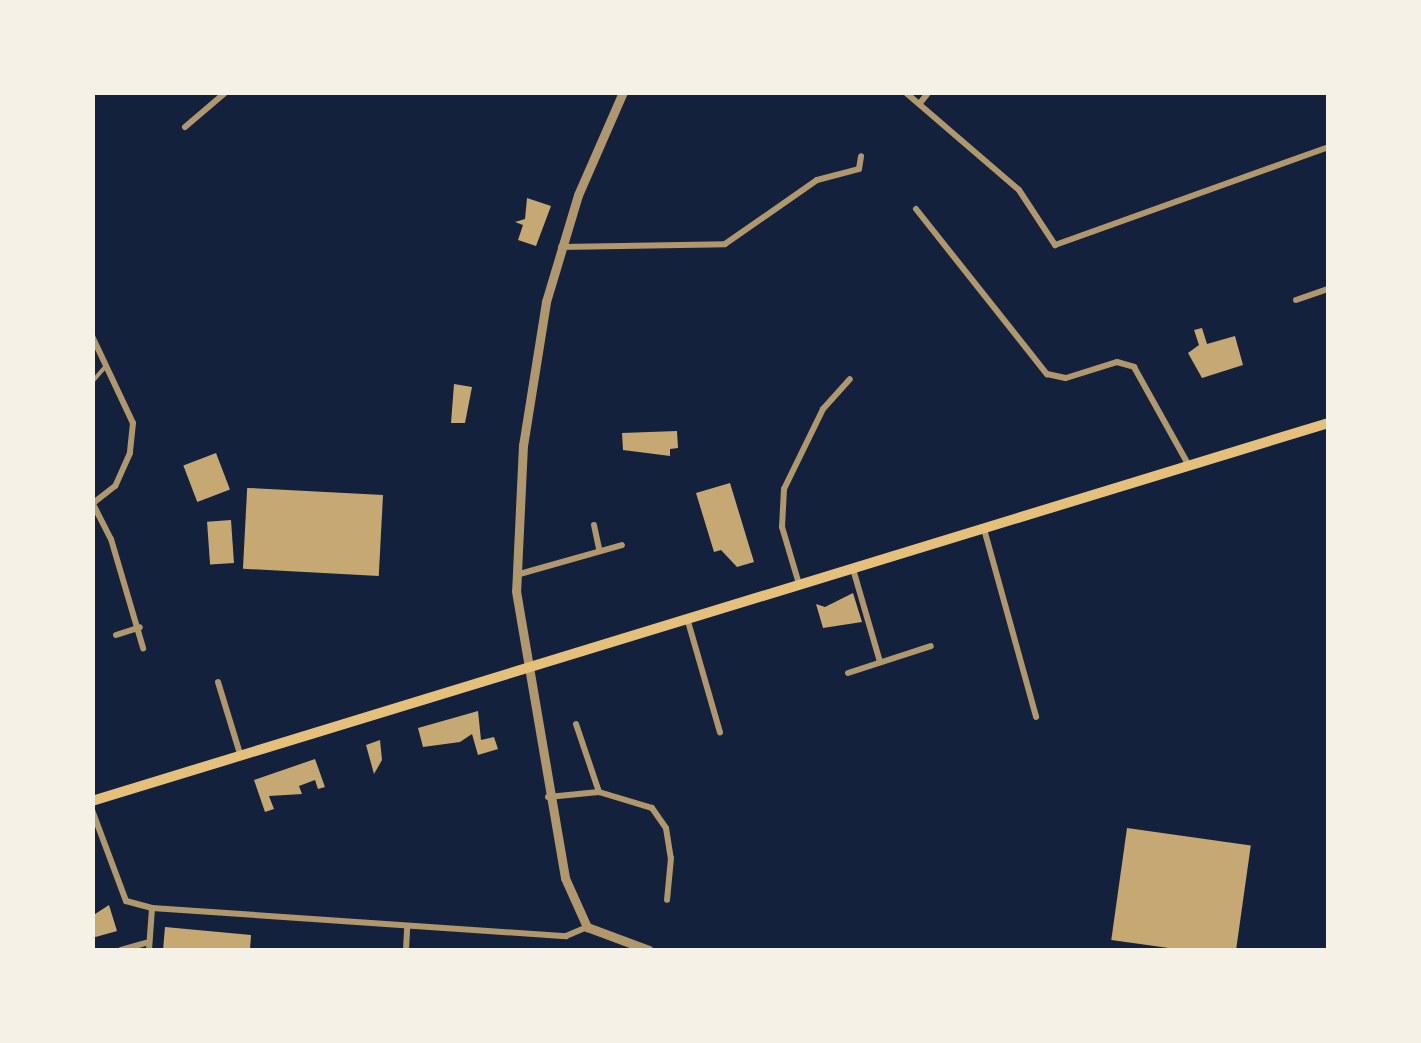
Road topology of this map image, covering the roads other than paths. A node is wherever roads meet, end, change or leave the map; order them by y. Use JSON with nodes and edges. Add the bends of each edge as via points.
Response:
{"nodes":[{"id":1,"x":226,"y":92,"type":"edge"},
{"id":2,"x":622,"y":92,"type":"edge"},
{"id":3,"x":905,"y":92,"type":"edge"},
{"id":4,"x":929,"y":92,"type":"edge"},
{"id":5,"x":920,"y":103,"type":"junction"},
{"id":6,"x":185,"y":128,"type":"dead end"},
{"id":7,"x":1328,"y":147,"type":"edge"},
{"id":8,"x":860,"y":156,"type":"dead end"},
{"id":9,"x":916,"y":209,"type":"dead end"},
{"id":10,"x":560,"y":247,"type":"junction"},
{"id":11,"x":1328,"y":290,"type":"edge"},
{"id":12,"x":1296,"y":300,"type":"dead end"},
{"id":13,"x":92,"y":336,"type":"edge"},
{"id":14,"x":107,"y":365,"type":"junction"},
{"id":15,"x":850,"y":379,"type":"dead end"},
{"id":16,"x":92,"y":382,"type":"edge"},
{"id":17,"x":1328,"y":423,"type":"edge"},
{"id":18,"x":1189,"y":466,"type":"junction"},
{"id":19,"x":93,"y":504,"type":"edge"},
{"id":20,"x":594,"y":526,"type":"dead end"},
{"id":21,"x":984,"y":529,"type":"junction"},
{"id":22,"x":622,"y":545,"type":"dead end"},
{"id":23,"x":599,"y":549,"type":"junction"},
{"id":24,"x":852,"y":568,"type":"junction"},
{"id":25,"x":516,"y":575,"type":"junction"},
{"id":26,"x":799,"y":584,"type":"junction"},
{"id":27,"x":687,"y":618,"type":"junction"},
{"id":28,"x":140,"y":627,"type":"junction"},
{"id":29,"x":116,"y":635,"type":"dead end"},
{"id":30,"x":932,"y":646,"type":"dead end"},
{"id":31,"x":143,"y":648,"type":"dead end"},
{"id":32,"x":880,"y":662,"type":"junction"},
{"id":33,"x":532,"y":665,"type":"junction"},
{"id":34,"x":848,"y":673,"type":"dead end"},
{"id":35,"x":218,"y":682,"type":"dead end"},
{"id":36,"x":1036,"y":717,"type":"dead end"},
{"id":37,"x":576,"y":724,"type":"dead end"},
{"id":38,"x":720,"y":732,"type":"dead end"},
{"id":39,"x":240,"y":754,"type":"junction"},
{"id":40,"x":599,"y":792,"type":"junction"},
{"id":41,"x":548,"y":797,"type":"junction"},
{"id":42,"x":92,"y":801,"type":"edge"},
{"id":43,"x":92,"y":810,"type":"edge"},
{"id":44,"x":668,"y":900,"type":"dead end"},
{"id":45,"x":152,"y":908,"type":"junction"},
{"id":46,"x":587,"y":927,"type":"junction"},
{"id":47,"x":407,"y":928,"type":"junction"},
{"id":48,"x":148,"y":947,"type":"edge"},
{"id":49,"x":635,"y":949,"type":"edge"},
{"id":50,"x":120,"y":950,"type":"edge"},
{"id":51,"x":406,"y":950,"type":"edge"},
{"id":52,"x":649,"y":950,"type":"edge"}],
"edges":[{"from":1,"to":6,"type":"street"},
{"from":2,"to":10,"type":"street"},
{"from":3,"to":5,"type":"street"},
{"from":4,"to":5,"type":"street"},
{"from":5,"to":7,"type":"street","via":[[1020,190],[1048,240],[1062,246]]},
{"from":8,"to":10,"type":"street","via":[[859,168],[816,180],[725,244]]},
{"from":9,"to":18,"type":"street","via":[[1047,374],[1066,378],[1117,362],[1134,367]]},
{"from":10,"to":25,"type":"street","via":[[523,444]]},
{"from":11,"to":12,"type":"street"},
{"from":13,"to":14,"type":"street"},
{"from":14,"to":16,"type":"lane"},
{"from":14,"to":19,"type":"street","via":[[133,422],[130,452],[115,486]]},
{"from":15,"to":26,"type":"street","via":[[823,408],[784,489],[782,528]]},
{"from":17,"to":18,"type":"main road"},
{"from":18,"to":21,"type":"main road"},
{"from":19,"to":28,"type":"street","via":[[112,538]]},
{"from":20,"to":23,"type":"street"},
{"from":21,"to":24,"type":"main road"},
{"from":21,"to":36,"type":"street"},
{"from":22,"to":23,"type":"street"},
{"from":23,"to":25,"type":"street","via":[[575,562]]},
{"from":24,"to":26,"type":"main road"},
{"from":24,"to":32,"type":"street"},
{"from":25,"to":33,"type":"street"},
{"from":26,"to":27,"type":"main road"},
{"from":27,"to":33,"type":"main road"},
{"from":27,"to":38,"type":"street"},
{"from":28,"to":29,"type":"street"},
{"from":28,"to":31,"type":"street"},
{"from":30,"to":32,"type":"street"},
{"from":32,"to":34,"type":"street"},
{"from":33,"to":39,"type":"main road"},
{"from":33,"to":41,"type":"street"},
{"from":35,"to":39,"type":"street"},
{"from":37,"to":40,"type":"street"},
{"from":39,"to":42,"type":"main road"},
{"from":40,"to":41,"type":"street"},
{"from":40,"to":44,"type":"street","via":[[652,808],[666,828]]},
{"from":41,"to":46,"type":"street","via":[[565,878]]},
{"from":43,"to":45,"type":"street","via":[[126,900]]},
{"from":45,"to":47,"type":"street"},
{"from":45,"to":48,"type":"street"},
{"from":46,"to":47,"type":"street","via":[[566,936]]},
{"from":46,"to":49,"type":"street"},
{"from":47,"to":51,"type":"street"},
{"from":48,"to":50,"type":"street"},
{"from":49,"to":52,"type":"street"}]}
